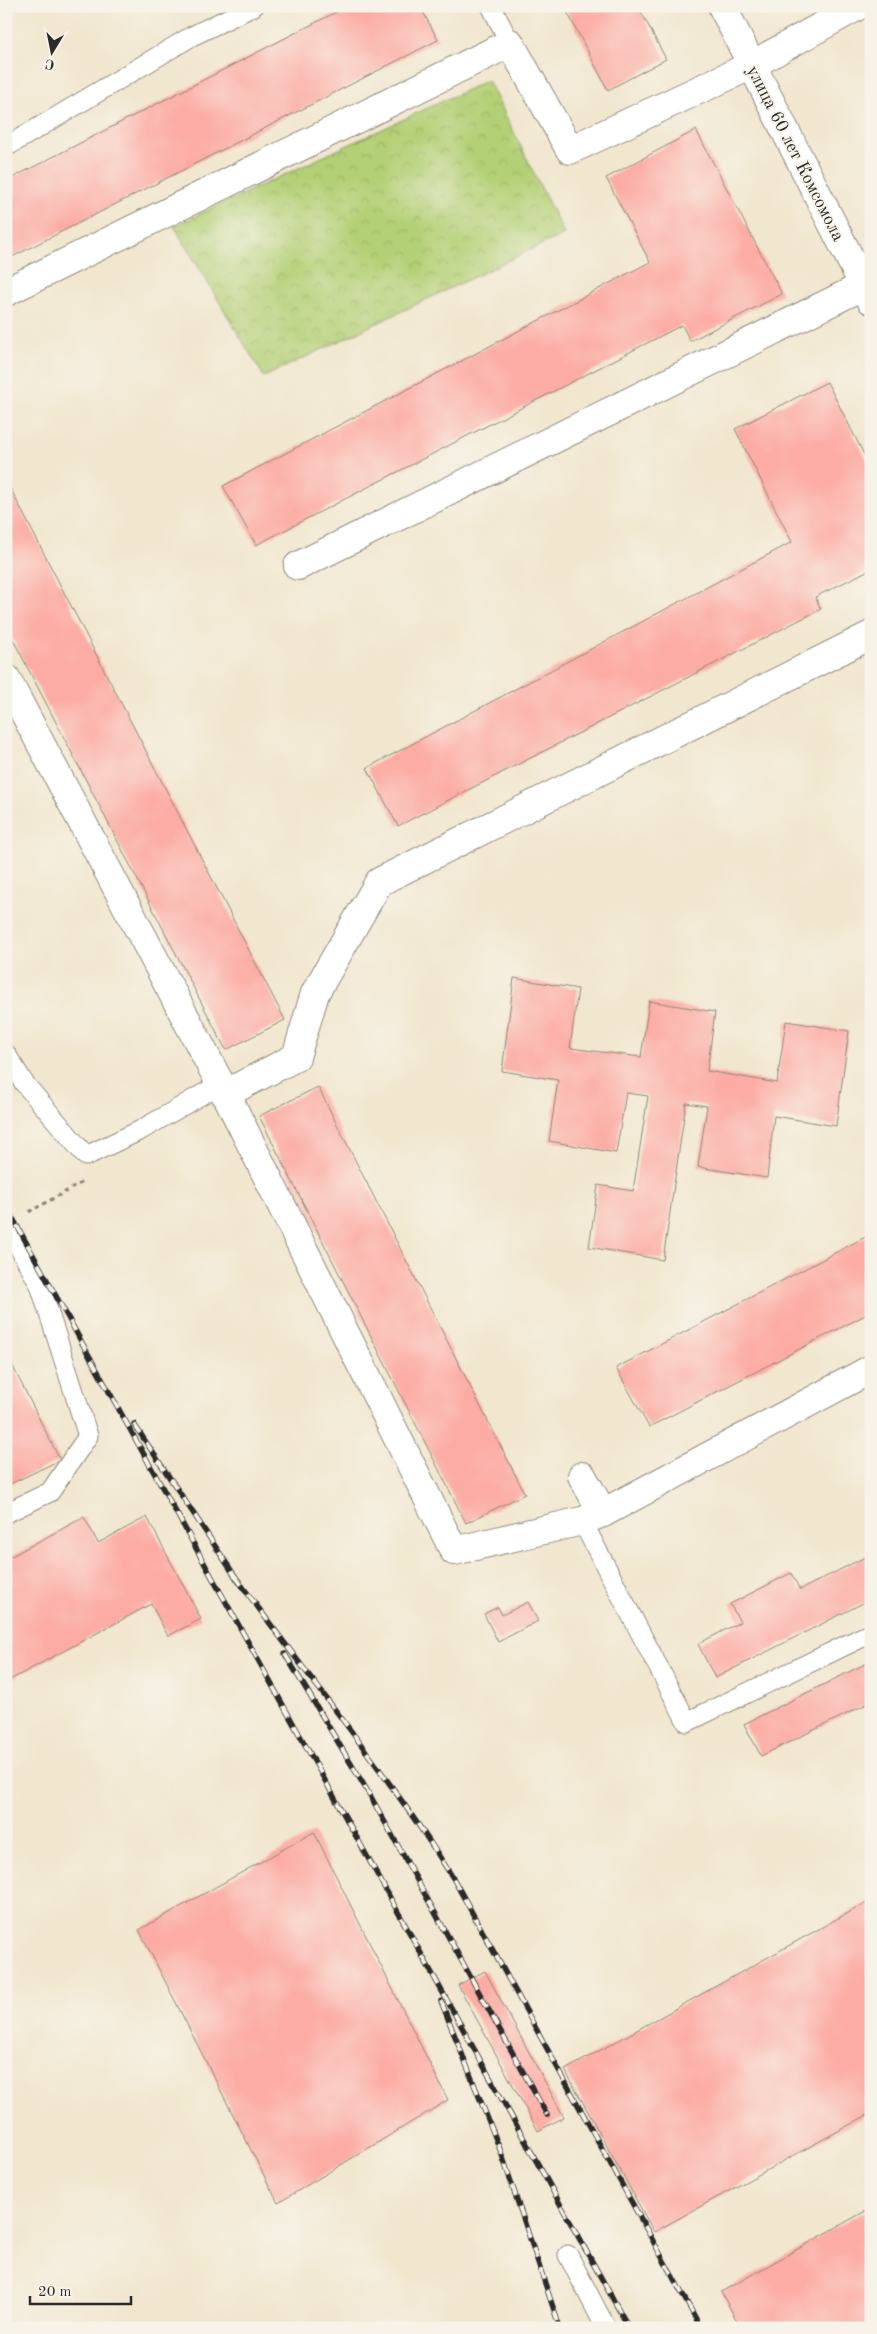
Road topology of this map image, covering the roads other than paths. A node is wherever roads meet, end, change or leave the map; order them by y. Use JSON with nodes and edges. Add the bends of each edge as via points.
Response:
{"nodes":[{"id":1,"x":254,"y":6,"type":"edge"},
{"id":2,"x":491,"y":6,"type":"edge"},
{"id":3,"x":722,"y":6,"type":"edge"},
{"id":4,"x":858,"y":6,"type":"edge"},
{"id":5,"x":510,"y":43,"type":"junction"},
{"id":6,"x":752,"y":64,"type":"junction"},
{"id":7,"x":6,"y":147,"type":"edge"},
{"id":8,"x":865,"y":280,"type":"edge"},
{"id":9,"x":6,"y":292,"type":"edge"},
{"id":10,"x":298,"y":566,"type":"dead end"},
{"id":11,"x":870,"y":638,"type":"edge"},
{"id":12,"x":6,"y":678,"type":"edge"},
{"id":13,"x":6,"y":1054,"type":"edge"},
{"id":14,"x":223,"y":1089,"type":"junction"},
{"id":15,"x":6,"y":1224,"type":"edge"},
{"id":16,"x":871,"y":1369,"type":"edge"},
{"id":17,"x":582,"y":1476,"type":"dead end"},
{"id":18,"x":6,"y":1514,"type":"edge"},
{"id":19,"x":592,"y":1517,"type":"junction"},
{"id":20,"x":871,"y":1633,"type":"edge"},
{"id":21,"x":568,"y":2255,"type":"dead end"},
{"id":22,"x":606,"y":2328,"type":"edge"}],
"edges":[{"from":1,"to":7,"type":"lane","via":[[192,36]]},
{"from":2,"to":5,"type":"lane"},
{"from":3,"to":6,"type":"street","name":"улица 60 лет Комсомола"},
{"from":4,"to":6,"type":"street"},
{"from":5,"to":6,"type":"street","via":[[570,150]]},
{"from":5,"to":9,"type":"street"},
{"from":6,"to":8,"type":"street","name":"улица 60 лет Комсомола"},
{"from":8,"to":10,"type":"street"},
{"from":11,"to":14,"type":"street","via":[[379,882],[315,993],[296,1057]]},
{"from":12,"to":14,"type":"street"},
{"from":13,"to":14,"type":"lane","via":[[24,1083],[86,1156]]},
{"from":14,"to":19,"type":"street","via":[[454,1551]]},
{"from":15,"to":18,"type":"lane","via":[[40,1285],[88,1436],[50,1492]]},
{"from":16,"to":19,"type":"street"},
{"from":17,"to":19,"type":"street"},
{"from":19,"to":20,"type":"lane","via":[[687,1722]]},
{"from":21,"to":22,"type":"lane"}]}
